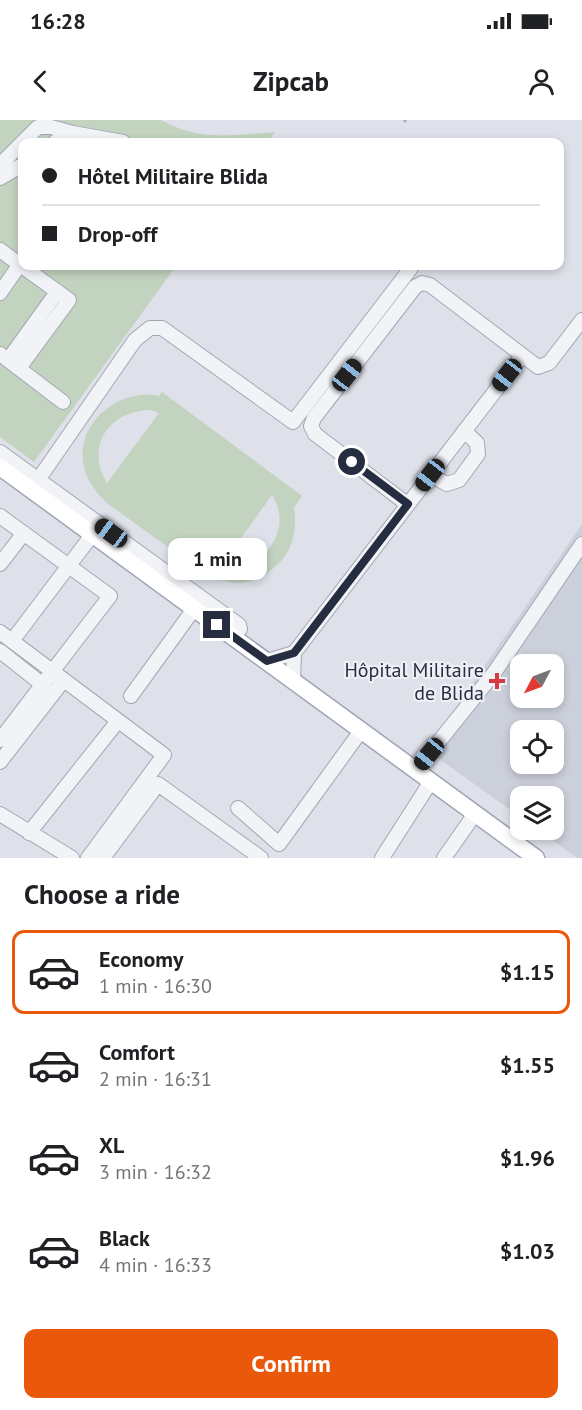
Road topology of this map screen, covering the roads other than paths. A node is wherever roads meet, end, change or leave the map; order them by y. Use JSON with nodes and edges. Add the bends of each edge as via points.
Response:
{"nodes":[{"id":1,"x":74,"y":133,"type":"junction"},
{"id":2,"x":27,"y":138,"type":"edge"},
{"id":3,"x":63,"y":138,"type":"edge"},
{"id":4,"x":101,"y":138,"type":"edge"},
{"id":5,"x":18,"y":147,"type":"edge"},
{"id":6,"x":0,"y":165,"type":"edge"},
{"id":7,"x":18,"y":167,"type":"edge"},
{"id":8,"x":0,"y":178,"type":"edge"},
{"id":9,"x":1,"y":252,"type":"edge"},
{"id":10,"x":18,"y":263,"type":"edge"},
{"id":11,"x":18,"y":267,"type":"edge"},
{"id":12,"x":28,"y":270,"type":"edge"},
{"id":13,"x":409,"y":270,"type":"edge"},
{"id":14,"x":0,"y":293,"type":"edge"},
{"id":15,"x":582,"y":320,"type":"edge"},
{"id":16,"x":522,"y":356,"type":"junction"},
{"id":17,"x":9,"y":360,"type":"edge"},
{"id":18,"x":63,"y":402,"type":"dead end"},
{"id":19,"x":464,"y":431,"type":"junction"},
{"id":20,"x":0,"y":452,"type":"edge"},
{"id":21,"x":0,"y":467,"type":"edge"},
{"id":22,"x":0,"y":474,"type":"edge"},
{"id":23,"x":430,"y":475,"type":"junction"},
{"id":24,"x":35,"y":485,"type":"junction"},
{"id":25,"x":408,"y":504,"type":"junction"},
{"id":26,"x":0,"y":516,"type":"edge"},
{"id":27,"x":24,"y":533,"type":"junction"},
{"id":28,"x":88,"y":539,"type":"junction"},
{"id":29,"x":582,"y":544,"type":"edge"},
{"id":30,"x":0,"y":564,"type":"edge"},
{"id":31,"x":68,"y":566,"type":"junction"},
{"id":32,"x":191,"y":613,"type":"junction"},
{"id":33,"x":0,"y":632,"type":"edge"},
{"id":34,"x":12,"y":641,"type":"junction"},
{"id":35,"x":294,"y":653,"type":"junction"},
{"id":36,"x":1,"y":655,"type":"edge"},
{"id":37,"x":267,"y":661,"type":"junction"},
{"id":38,"x":58,"y":677,"type":"junction"},
{"id":39,"x":293,"y":681,"type":"junction"},
{"id":40,"x":43,"y":685,"type":"junction"},
{"id":41,"x":131,"y":696,"type":"dead end"},
{"id":42,"x":118,"y":721,"type":"junction"},
{"id":43,"x":358,"y":735,"type":"junction"},
{"id":44,"x":0,"y":740,"type":"edge"},
{"id":45,"x":0,"y":762,"type":"edge"},
{"id":46,"x":416,"y":770,"type":"junction"},
{"id":47,"x":428,"y":786,"type":"junction"},
{"id":48,"x":238,"y":808,"type":"dead end"},
{"id":49,"x":0,"y":814,"type":"edge"},
{"id":50,"x":472,"y":818,"type":"junction"},
{"id":51,"x":30,"y":833,"type":"junction"},
{"id":52,"x":252,"y":856,"type":"edge"},
{"id":53,"x":72,"y":858,"type":"edge"},
{"id":54,"x":88,"y":858,"type":"edge"},
{"id":55,"x":103,"y":858,"type":"edge"},
{"id":56,"x":382,"y":858,"type":"edge"},
{"id":57,"x":444,"y":858,"type":"edge"},
{"id":58,"x":527,"y":858,"type":"edge"},
{"id":59,"x":536,"y":858,"type":"edge"}],
"edges":[{"from":1,"to":2,"type":"lane","via":[[38,127]]},
{"from":1,"to":3,"type":"lane"},
{"from":1,"to":4,"type":"lane"},
{"from":5,"to":6,"type":"lane"},
{"from":7,"to":8,"type":"lane"},
{"from":9,"to":10,"type":"lane"},
{"from":11,"to":14,"type":"lane"},
{"from":12,"to":17,"type":"lane","via":[[69,300]]},
{"from":13,"to":24,"type":"lane","via":[[293,423],[162,328],[150,328],[135,340]]},
{"from":15,"to":16,"type":"lane","via":[[545,366],[534,365]]},
{"from":16,"to":19,"type":"lane"},
{"from":16,"to":25,"type":"lane","via":[[430,285],[414,287],[314,418],[313,431]]},
{"from":17,"to":18,"type":"lane"},
{"from":19,"to":23,"type":"lane"},
{"from":19,"to":23,"type":"lane","via":[[477,443],[478,453],[459,480],[447,484]]},
{"from":20,"to":24,"type":"lane"},
{"from":21,"to":24,"type":"main road"},
{"from":22,"to":28,"type":"main road"},
{"from":23,"to":25,"type":"lane"},
{"from":24,"to":37,"type":"main road"},
{"from":25,"to":35,"type":"lane"},
{"from":26,"to":27,"type":"lane"},
{"from":27,"to":30,"type":"lane"},
{"from":27,"to":31,"type":"lane"},
{"from":28,"to":31,"type":"lane"},
{"from":28,"to":32,"type":"main road"},
{"from":29,"to":46,"type":"lane","via":[[494,673]]},
{"from":31,"to":34,"type":"lane"},
{"from":31,"to":38,"type":"lane","via":[[110,596]]},
{"from":32,"to":41,"type":"lane"},
{"from":32,"to":43,"type":"main road"},
{"from":33,"to":34,"type":"lane"},
{"from":34,"to":38,"type":"lane"},
{"from":35,"to":37,"type":"lane"},
{"from":35,"to":39,"type":"lane"},
{"from":36,"to":40,"type":"lane"},
{"from":37,"to":39,"type":"main road"},
{"from":38,"to":40,"type":"lane"},
{"from":38,"to":42,"type":"lane"},
{"from":38,"to":45,"type":"lane"},
{"from":39,"to":46,"type":"main road"},
{"from":40,"to":44,"type":"lane"},
{"from":42,"to":51,"type":"lane"},
{"from":42,"to":54,"type":"lane","via":[[164,755]]},
{"from":43,"to":47,"type":"main road"},
{"from":43,"to":48,"type":"lane","via":[[279,844]]},
{"from":46,"to":59,"type":"main road"},
{"from":47,"to":50,"type":"main road"},
{"from":47,"to":56,"type":"lane"},
{"from":49,"to":51,"type":"lane"},
{"from":50,"to":57,"type":"lane"},
{"from":50,"to":58,"type":"main road"},
{"from":51,"to":53,"type":"lane"},
{"from":52,"to":55,"type":"lane","via":[[158,784]]}]}
